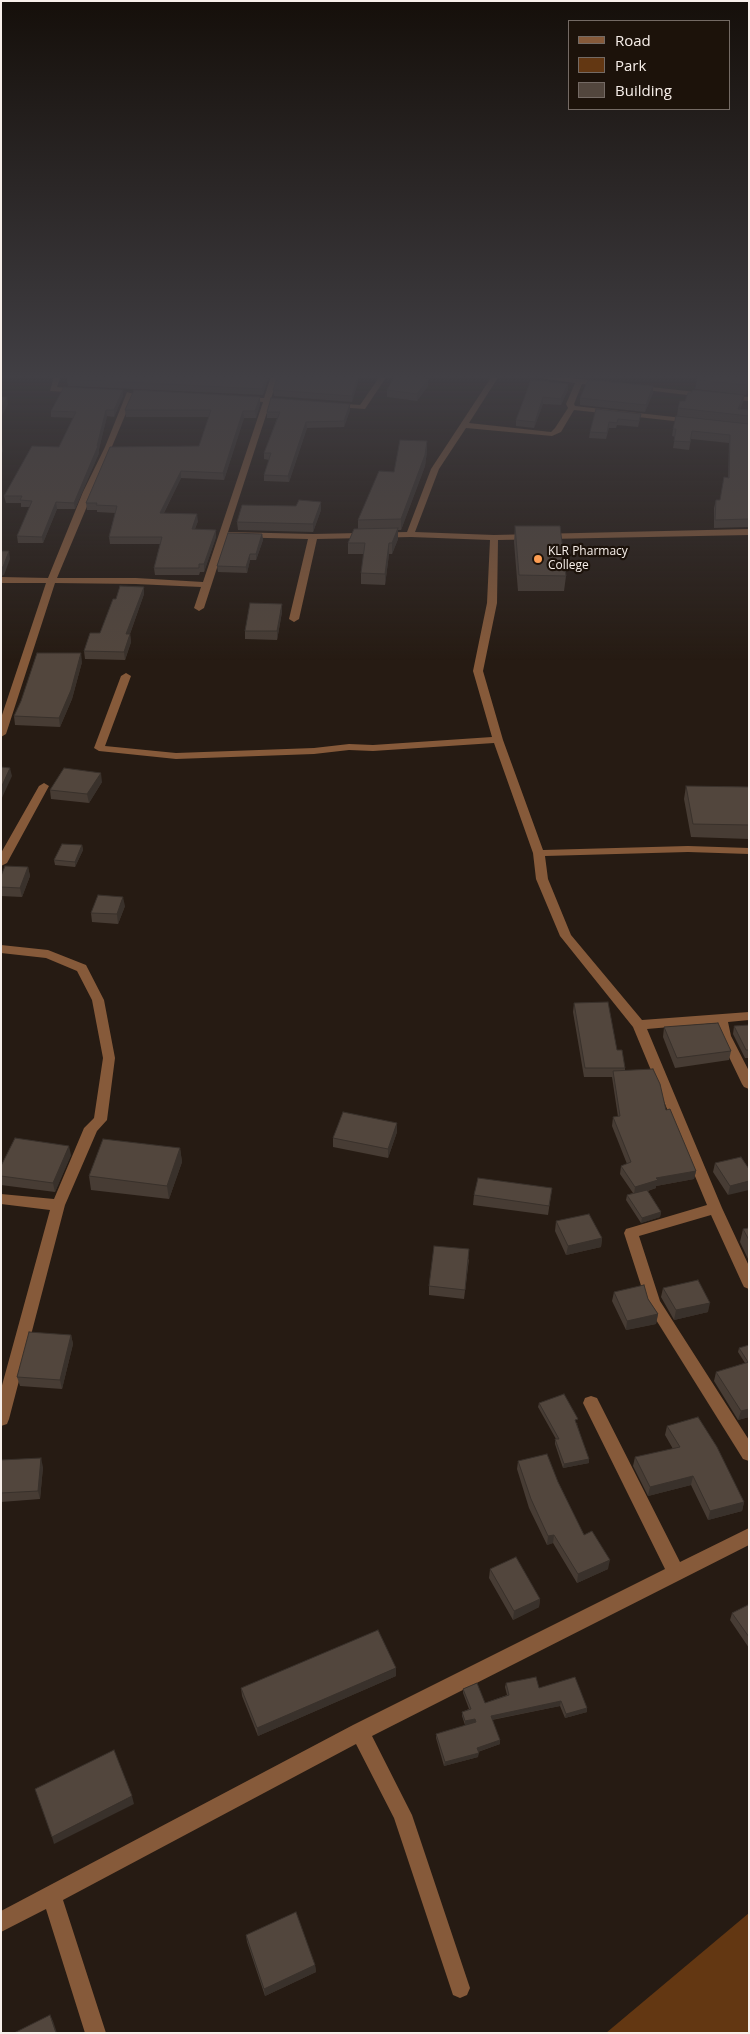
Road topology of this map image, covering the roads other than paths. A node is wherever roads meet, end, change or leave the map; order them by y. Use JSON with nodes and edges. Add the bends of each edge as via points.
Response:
{"nodes":[{"id":1,"x":97,"y":471,"type":"edge"},
{"id":2,"x":245,"y":471,"type":"edge"},
{"id":3,"x":434,"y":471,"type":"edge"},
{"id":4,"x":749,"y":532,"type":"edge"},
{"id":5,"x":224,"y":534,"type":"junction"},
{"id":6,"x":411,"y":534,"type":"junction"},
{"id":7,"x":313,"y":537,"type":"junction"},
{"id":8,"x":494,"y":538,"type":"junction"},
{"id":9,"x":1,"y":580,"type":"edge"},
{"id":10,"x":51,"y":581,"type":"junction"},
{"id":11,"x":207,"y":585,"type":"junction"},
{"id":12,"x":199,"y":608,"type":"dead end"},
{"id":13,"x":294,"y":619,"type":"dead end"},
{"id":14,"x":126,"y":676,"type":"dead end"},
{"id":15,"x":1,"y":734,"type":"edge"},
{"id":16,"x":498,"y":740,"type":"junction"},
{"id":17,"x":44,"y":786,"type":"dead end"},
{"id":18,"x":749,"y":851,"type":"edge"},
{"id":19,"x":539,"y":852,"type":"junction"},
{"id":20,"x":1,"y":863,"type":"edge"},
{"id":21,"x":1,"y":949,"type":"edge"},
{"id":22,"x":749,"y":1016,"type":"edge"},
{"id":23,"x":721,"y":1019,"type":"junction"},
{"id":24,"x":640,"y":1025,"type":"junction"},
{"id":25,"x":749,"y":1084,"type":"edge"},
{"id":26,"x":1,"y":1199,"type":"edge"},
{"id":27,"x":58,"y":1205,"type":"junction"},
{"id":28,"x":715,"y":1208,"type":"junction"},
{"id":29,"x":749,"y":1283,"type":"edge"},
{"id":30,"x":591,"y":1403,"type":"dead end"},
{"id":31,"x":1,"y":1419,"type":"edge"},
{"id":32,"x":749,"y":1454,"type":"edge"},
{"id":33,"x":749,"y":1536,"type":"edge"},
{"id":34,"x":676,"y":1573,"type":"junction"},
{"id":35,"x":360,"y":1732,"type":"junction"},
{"id":36,"x":52,"y":1894,"type":"junction"},
{"id":37,"x":1,"y":1922,"type":"edge"},
{"id":38,"x":460,"y":1988,"type":"dead end"},
{"id":39,"x":96,"y":2033,"type":"edge"}],
"edges":[{"from":1,"to":10,"type":"street"},
{"from":2,"to":5,"type":"street"},
{"from":3,"to":6,"type":"street","via":[[410,528]]},
{"from":4,"to":8,"type":"street"},
{"from":5,"to":7,"type":"street"},
{"from":5,"to":11,"type":"street"},
{"from":6,"to":7,"type":"street"},
{"from":6,"to":8,"type":"street"},
{"from":7,"to":13,"type":"street"},
{"from":8,"to":16,"type":"street","via":[[492,603],[478,671]]},
{"from":9,"to":10,"type":"street"},
{"from":10,"to":11,"type":"street"},
{"from":10,"to":15,"type":"street"},
{"from":11,"to":12,"type":"street"},
{"from":14,"to":16,"type":"street","via":[[98,748],[176,756]]},
{"from":16,"to":19,"type":"street"},
{"from":17,"to":20,"type":"street"},
{"from":18,"to":19,"type":"street"},
{"from":19,"to":24,"type":"street","via":[[542,879],[566,936]]},
{"from":21,"to":27,"type":"street","via":[[48,954],[82,968],[98,1000],[109,1058],[100,1120],[92,1128]]},
{"from":22,"to":23,"type":"street"},
{"from":23,"to":24,"type":"street"},
{"from":23,"to":25,"type":"street","via":[[725,1036]]},
{"from":24,"to":28,"type":"street"},
{"from":26,"to":27,"type":"street"},
{"from":27,"to":31,"type":"street"},
{"from":28,"to":29,"type":"street"},
{"from":28,"to":32,"type":"street","via":[[632,1233],[653,1303]]},
{"from":30,"to":34,"type":"street"},
{"from":33,"to":34,"type":"street"},
{"from":34,"to":35,"type":"street"},
{"from":35,"to":36,"type":"street"},
{"from":35,"to":38,"type":"street","via":[[402,1815]]},
{"from":36,"to":37,"type":"street"},
{"from":36,"to":39,"type":"street"}]}
